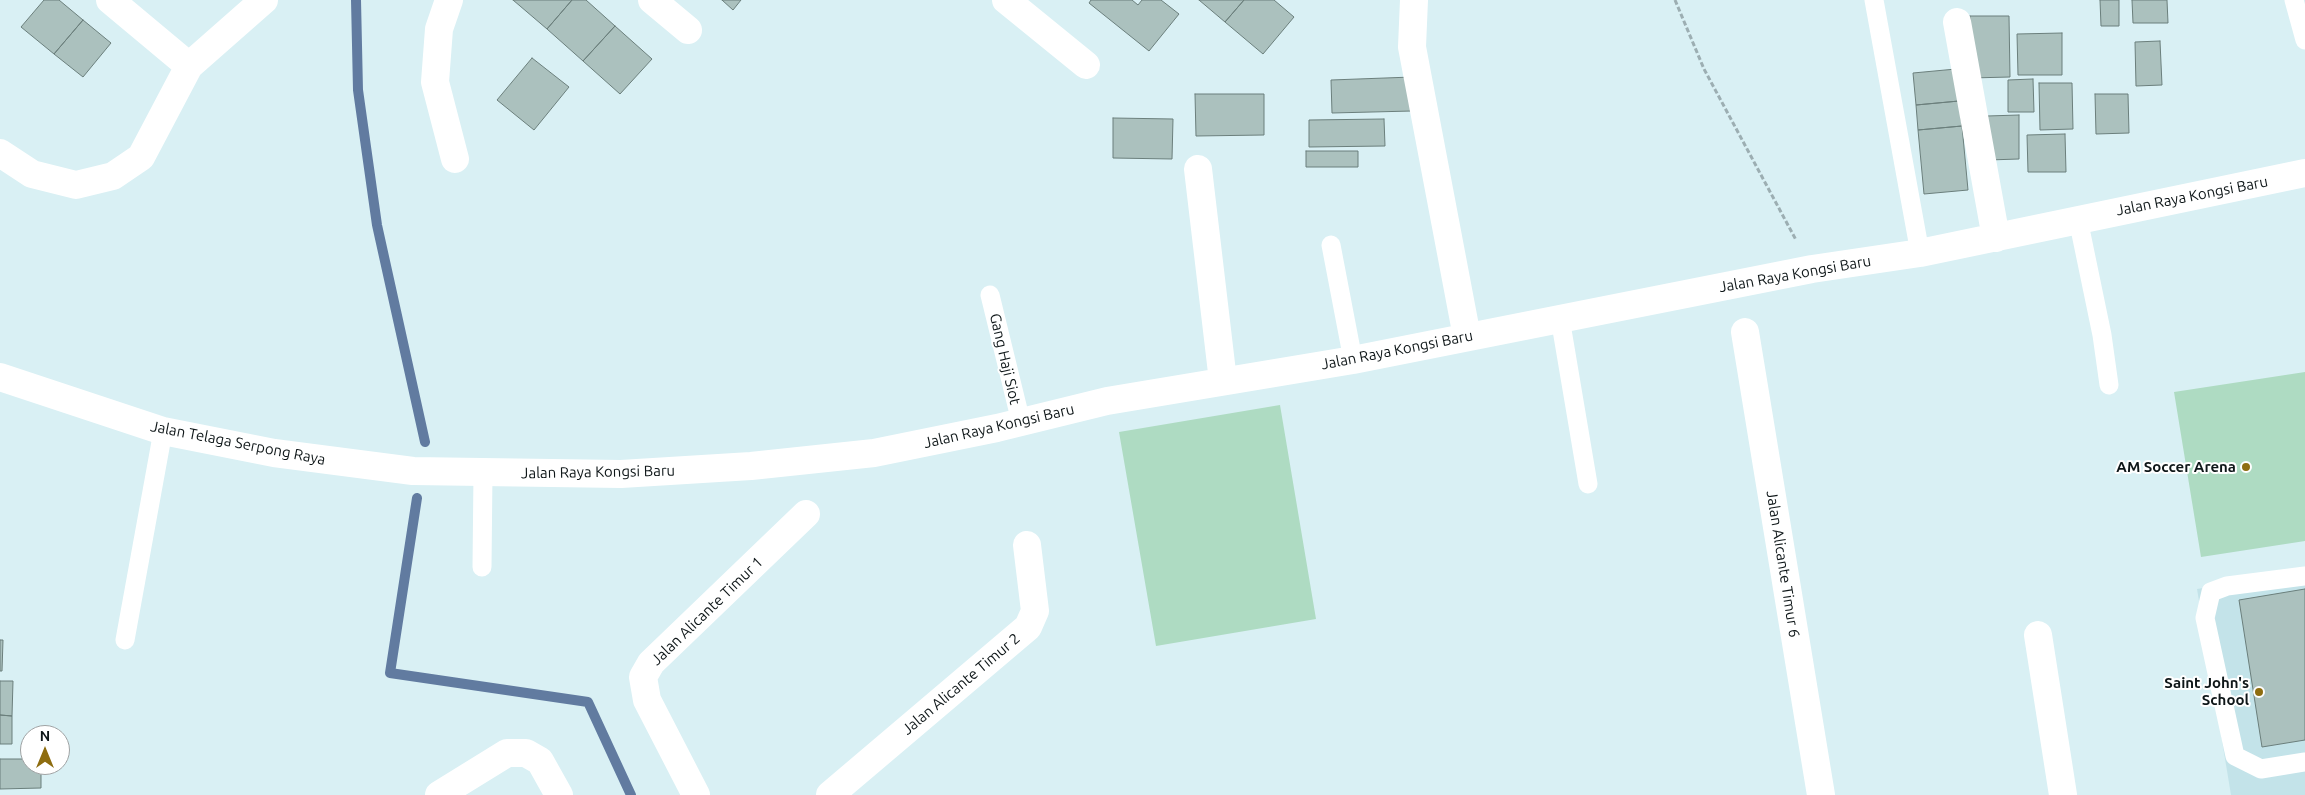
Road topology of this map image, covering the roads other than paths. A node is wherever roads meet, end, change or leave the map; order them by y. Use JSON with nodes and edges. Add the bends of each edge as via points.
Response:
{"nodes":[{"id":1,"x":110,"y":0,"type":"edge"},
{"id":2,"x":264,"y":0,"type":"edge"},
{"id":3,"x":449,"y":0,"type":"edge"},
{"id":4,"x":652,"y":0,"type":"edge"},
{"id":5,"x":1006,"y":0,"type":"edge"},
{"id":6,"x":1414,"y":0,"type":"edge"},
{"id":7,"x":1874,"y":0,"type":"edge"},
{"id":8,"x":2294,"y":0,"type":"edge"},
{"id":9,"x":1957,"y":22,"type":"dead end"},
{"id":10,"x":688,"y":30,"type":"dead end"},
{"id":11,"x":2305,"y":40,"type":"edge"},
{"id":12,"x":1086,"y":65,"type":"dead end"},
{"id":13,"x":189,"y":66,"type":"junction"},
{"id":14,"x":0,"y":153,"type":"edge"},
{"id":15,"x":454,"y":159,"type":"dead end"},
{"id":16,"x":1198,"y":169,"type":"dead end"},
{"id":17,"x":2305,"y":173,"type":"edge"},
{"id":18,"x":2078,"y":219,"type":"junction"},
{"id":19,"x":1996,"y":238,"type":"junction"},
{"id":20,"x":1331,"y":245,"type":"dead end"},
{"id":21,"x":1920,"y":253,"type":"junction"},
{"id":22,"x":990,"y":295,"type":"dead end"},
{"id":23,"x":1560,"y":318,"type":"junction"},
{"id":24,"x":1745,"y":332,"type":"dead end"},
{"id":25,"x":1467,"y":337,"type":"junction"},
{"id":26,"x":1353,"y":360,"type":"junction"},
{"id":27,"x":0,"y":379,"type":"edge"},
{"id":28,"x":1223,"y":381,"type":"junction"},
{"id":29,"x":2109,"y":385,"type":"dead end"},
{"id":30,"x":1021,"y":422,"type":"junction"},
{"id":31,"x":163,"y":431,"type":"junction"},
{"id":32,"x":483,"y":472,"type":"junction"},
{"id":33,"x":1588,"y":484,"type":"dead end"},
{"id":34,"x":804,"y":516,"type":"dead end"},
{"id":35,"x":1027,"y":545,"type":"dead end"},
{"id":36,"x":482,"y":567,"type":"dead end"},
{"id":37,"x":2305,"y":576,"type":"edge"},
{"id":38,"x":2038,"y":635,"type":"dead end"},
{"id":39,"x":125,"y":640,"type":"dead end"},
{"id":40,"x":2305,"y":762,"type":"edge"},
{"id":41,"x":439,"y":795,"type":"edge"},
{"id":42,"x":559,"y":795,"type":"edge"},
{"id":43,"x":696,"y":795,"type":"edge"},
{"id":44,"x":830,"y":795,"type":"edge"},
{"id":45,"x":1821,"y":795,"type":"edge"},
{"id":46,"x":2063,"y":795,"type":"edge"}],
"edges":[{"from":1,"to":13,"type":"street"},
{"from":2,"to":13,"type":"street"},
{"from":3,"to":15,"type":"street","via":[[439,29],[435,82]]},
{"from":4,"to":10,"type":"street"},
{"from":5,"to":12,"type":"street"},
{"from":6,"to":25,"type":"street","via":[[1412,47]]},
{"from":7,"to":21,"type":"lane"},
{"from":8,"to":11,"type":"lane"},
{"from":9,"to":19,"type":"street"},
{"from":13,"to":14,"type":"street","via":[[141,157],[113,176],[76,185],[32,174]]},
{"from":16,"to":28,"type":"street"},
{"from":17,"to":18,"type":"street","name":"Jalan Raya Kongsi Baru"},
{"from":18,"to":19,"type":"street","name":"Jalan Raya Kongsi Baru"},
{"from":18,"to":29,"type":"lane"},
{"from":19,"to":21,"type":"street","name":"Jalan Raya Kongsi Baru"},
{"from":20,"to":26,"type":"lane"},
{"from":21,"to":23,"type":"street","name":"Jalan Raya Kongsi Baru","via":[[1812,269]]},
{"from":22,"to":30,"type":"lane","name":"Gang Haji Siot"},
{"from":23,"to":25,"type":"street","name":"Jalan Raya Kongsi Baru"},
{"from":23,"to":33,"type":"lane"},
{"from":24,"to":45,"type":"street","name":"Jalan Alicante Timur 6"},
{"from":25,"to":26,"type":"street","name":"Jalan Raya Kongsi Baru"},
{"from":26,"to":28,"type":"street","name":"Jalan Raya Kongsi Baru"},
{"from":27,"to":31,"type":"street","name":"Jalan Telaga Serpong Raya"},
{"from":28,"to":30,"type":"street","name":"Jalan Raya Kongsi Baru","via":[[1107,401]]},
{"from":30,"to":32,"type":"street","name":"Jalan Raya Kongsi Baru","via":[[874,453],[751,466],[621,474]]},
{"from":31,"to":32,"type":"street","name":"Jalan Telaga Serpong Raya","via":[[274,453],[403,470]]},
{"from":31,"to":39,"type":"lane"},
{"from":32,"to":36,"type":"lane"},
{"from":34,"to":43,"type":"street","name":"Jalan Alicante Timur 1","via":[[651,664],[643,677],[647,700]]},
{"from":35,"to":44,"type":"street","name":"Jalan Alicante Timur 2","via":[[1036,611],[1028,627]]},
{"from":37,"to":40,"type":"lane","via":[[2226,586],[2211,592],[2205,618],[2235,756],[2261,769]]},
{"from":38,"to":46,"type":"street"},
{"from":41,"to":42,"type":"street","via":[[507,753],[526,753],[540,761]]}]}
